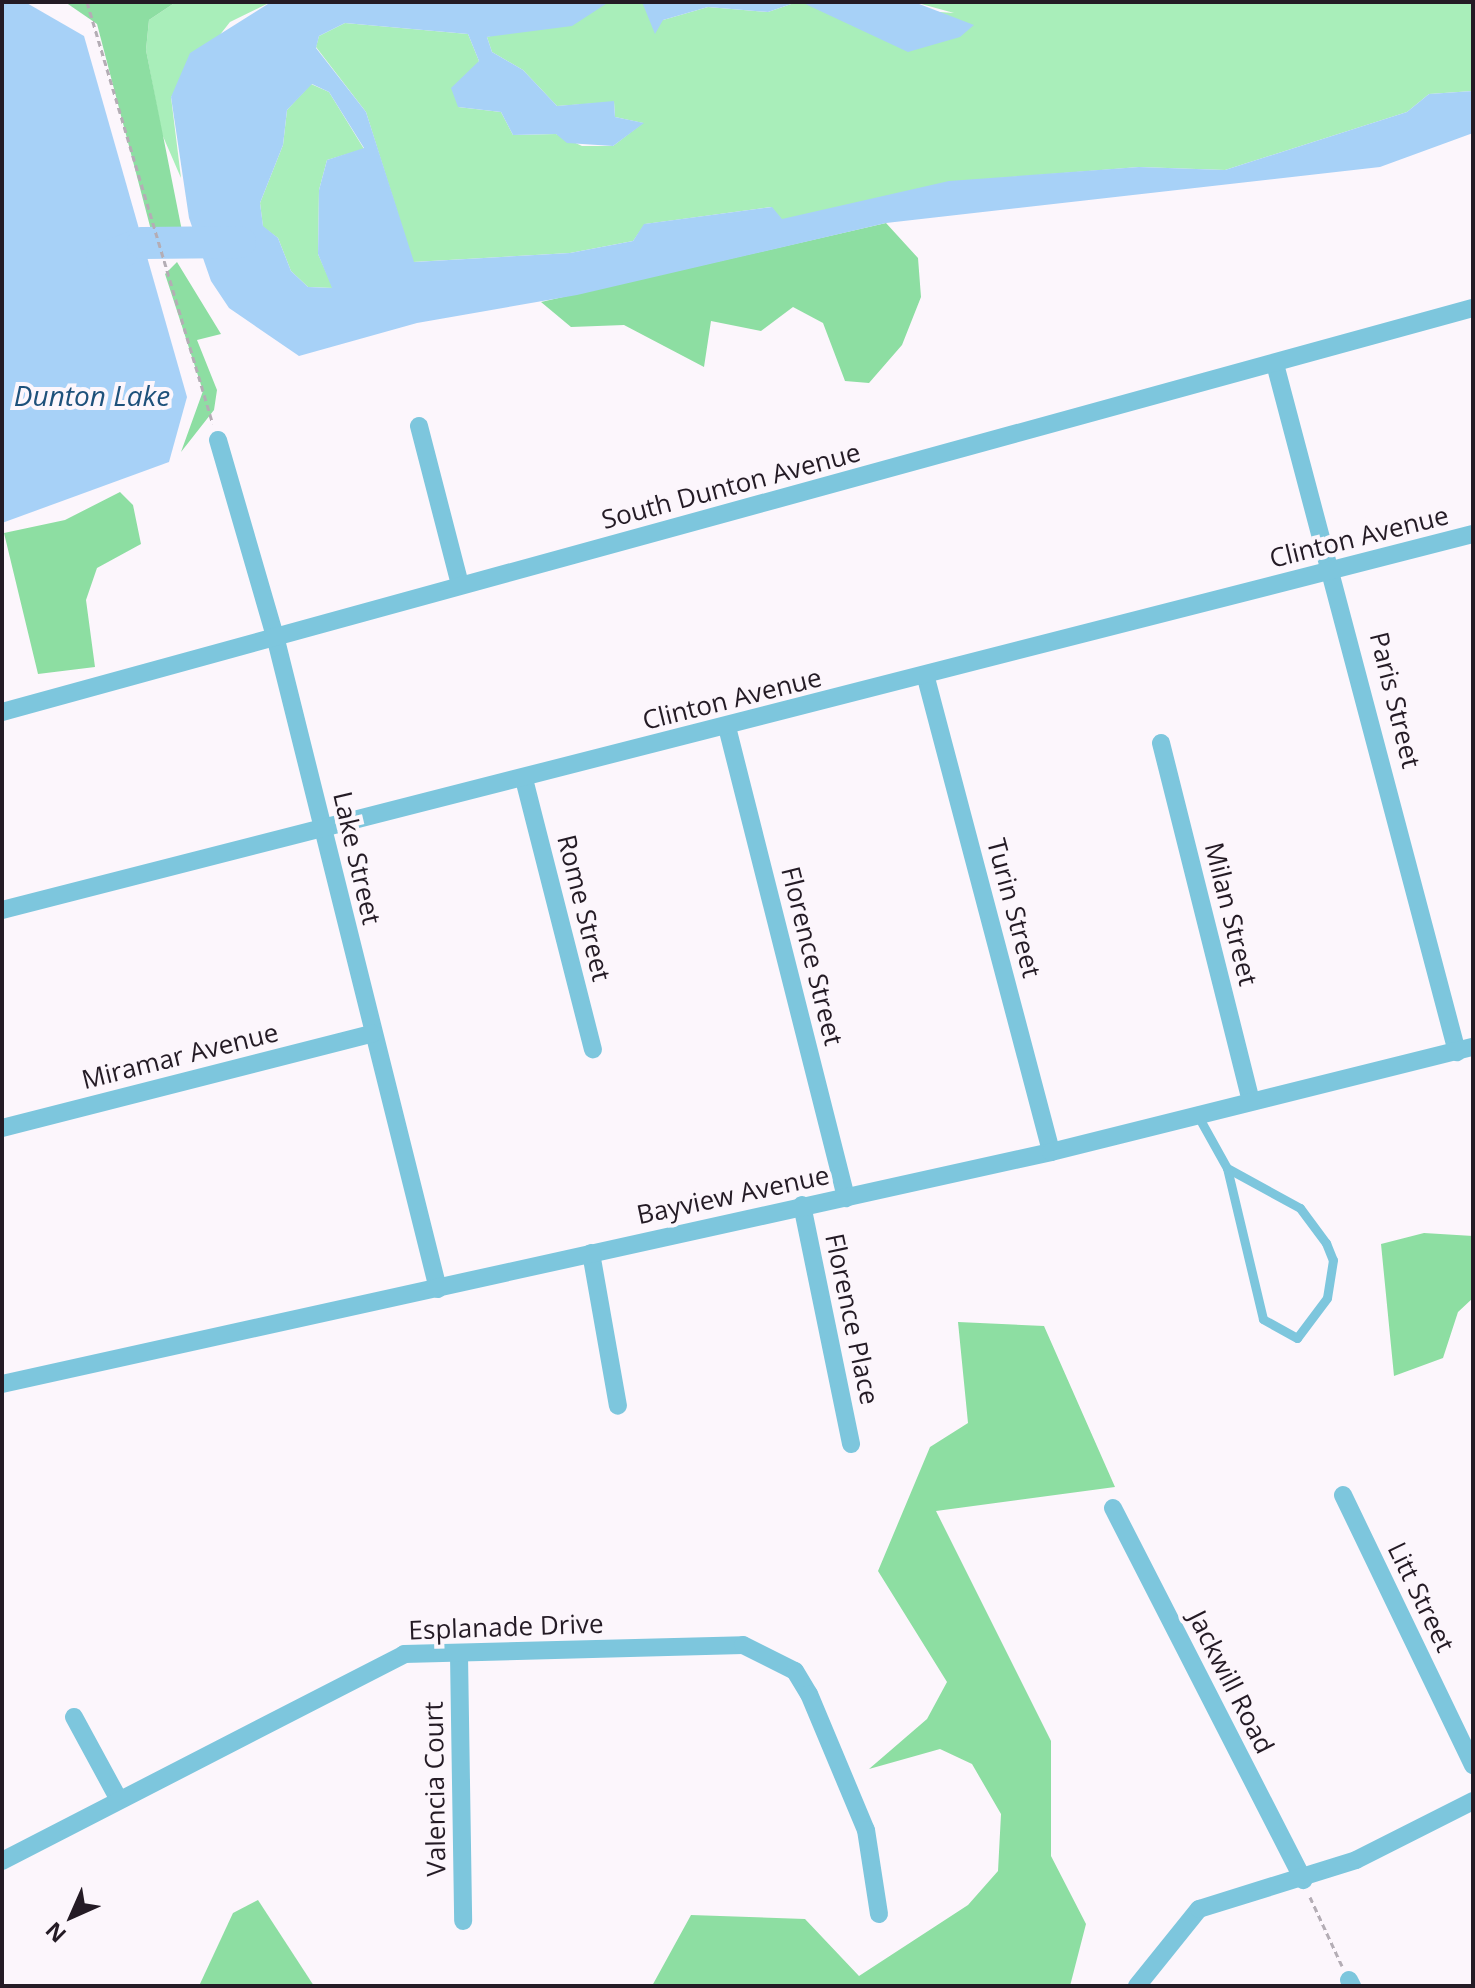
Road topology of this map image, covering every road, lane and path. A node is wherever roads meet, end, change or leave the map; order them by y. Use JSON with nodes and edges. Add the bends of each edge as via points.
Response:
{"nodes":[{"id":1,"x":87,"y":2,"type":"edge"},
{"id":2,"x":1473,"y":308,"type":"edge"},
{"id":3,"x":1275,"y":364,"type":"junction"},
{"id":4,"x":419,"y":426,"type":"dead end"},
{"id":5,"x":218,"y":440,"type":"joint"},
{"id":6,"x":1473,"y":534,"type":"edge"},
{"id":7,"x":1335,"y":569,"type":"junction"},
{"id":8,"x":460,"y":585,"type":"junction"},
{"id":9,"x":275,"y":636,"type":"junction"},
{"id":10,"x":926,"y":678,"type":"junction"},
{"id":11,"x":2,"y":712,"type":"edge"},
{"id":12,"x":727,"y":727,"type":"junction"},
{"id":13,"x":1161,"y":743,"type":"dead end"},
{"id":14,"x":524,"y":779,"type":"junction"},
{"id":15,"x":324,"y":827,"type":"junction"},
{"id":16,"x":2,"y":910,"type":"edge"},
{"id":17,"x":372,"y":1034,"type":"junction"},
{"id":18,"x":593,"y":1049,"type":"dead end"},
{"id":19,"x":1465,"y":1049,"type":"edge"},
{"id":20,"x":1250,"y":1098,"type":"junction"},
{"id":21,"x":1197,"y":1113,"type":"junction"},
{"id":22,"x":2,"y":1128,"type":"edge"},
{"id":23,"x":1051,"y":1152,"type":"junction"},
{"id":24,"x":1227,"y":1168,"type":"junction"},
{"id":25,"x":846,"y":1198,"type":"junction"},
{"id":26,"x":802,"y":1205,"type":"junction"},
{"id":27,"x":591,"y":1253,"type":"junction"},
{"id":28,"x":438,"y":1289,"type":"junction"},
{"id":29,"x":2,"y":1384,"type":"edge"},
{"id":30,"x":618,"y":1406,"type":"dead end"},
{"id":31,"x":851,"y":1444,"type":"dead end"},
{"id":32,"x":1343,"y":1495,"type":"dead end"},
{"id":33,"x":1113,"y":1508,"type":"dead end"},
{"id":34,"x":459,"y":1655,"type":"junction"},
{"id":35,"x":74,"y":1717,"type":"dead end"},
{"id":36,"x":1473,"y":1765,"type":"edge"},
{"id":37,"x":118,"y":1798,"type":"junction"},
{"id":38,"x":1473,"y":1801,"type":"edge"},
{"id":39,"x":2,"y":1861,"type":"edge"},
{"id":40,"x":1303,"y":1880,"type":"junction"},
{"id":41,"x":879,"y":1914,"type":"dead end"},
{"id":42,"x":463,"y":1921,"type":"dead end"},
{"id":43,"x":1350,"y":1983,"type":"edge"},
{"id":44,"x":1137,"y":1986,"type":"edge"}],
"edges":[{"from":1,"to":5,"type":"path"},
{"from":2,"to":3,"type":"street","name":"South Dunton Avenue"},
{"from":3,"to":7,"type":"street","name":"Paris Street"},
{"from":3,"to":8,"type":"street","name":"South Dunton Avenue"},
{"from":4,"to":8,"type":"street"},
{"from":5,"to":9,"type":"street","name":"Lake Street"},
{"from":6,"to":7,"type":"street","name":"Clinton Avenue"},
{"from":7,"to":10,"type":"street","name":"Clinton Avenue"},
{"from":7,"to":19,"type":"street","name":"Paris Street"},
{"from":8,"to":9,"type":"street","name":"South Dunton Avenue"},
{"from":9,"to":11,"type":"street","name":"South Dunton Avenue"},
{"from":9,"to":15,"type":"street","name":"Lake Street"},
{"from":10,"to":12,"type":"street","name":"Clinton Avenue"},
{"from":10,"to":23,"type":"street","name":"Turin Street"},
{"from":12,"to":14,"type":"street","name":"Clinton Avenue"},
{"from":12,"to":25,"type":"street","name":"Florence Street"},
{"from":13,"to":20,"type":"street","name":"Milan Street"},
{"from":14,"to":15,"type":"street","name":"Clinton Avenue"},
{"from":14,"to":18,"type":"street","name":"Rome Street"},
{"from":15,"to":16,"type":"street","name":"Clinton Avenue"},
{"from":15,"to":17,"type":"street","name":"Lake Street"},
{"from":17,"to":22,"type":"street","name":"Miramar Avenue"},
{"from":17,"to":28,"type":"street","name":"Lake Street"},
{"from":19,"to":20,"type":"street","name":"Bayview Avenue"},
{"from":20,"to":21,"type":"street","name":"Bayview Avenue"},
{"from":21,"to":23,"type":"street","name":"Bayview Avenue"},
{"from":21,"to":24,"type":"lane"},
{"from":23,"to":25,"type":"street","name":"Bayview Avenue"},
{"from":24,"to":24,"type":"lane","via":[[1300,1208],[1333,1260],[1327,1298],[1297,1338],[1263,1319]]},
{"from":25,"to":26,"type":"street","name":"Bayview Avenue"},
{"from":26,"to":27,"type":"street","name":"Bayview Avenue"},
{"from":26,"to":31,"type":"street","name":"Florence Place"},
{"from":27,"to":28,"type":"street","name":"Bayview Avenue"},
{"from":27,"to":30,"type":"street"},
{"from":28,"to":29,"type":"street","name":"Bayview Avenue"},
{"from":32,"to":36,"type":"street","name":"Litt Street"},
{"from":33,"to":40,"type":"street","name":"Jackwill Road"},
{"from":34,"to":37,"type":"street","name":"Esplanade Drive","via":[[404,1654],[381,1662]]},
{"from":34,"to":41,"type":"street","name":"Esplanade Drive","via":[[743,1645],[775,1656],[809,1694],[866,1830]]},
{"from":34,"to":42,"type":"street","name":"Valencia Court"},
{"from":35,"to":37,"type":"street"},
{"from":37,"to":39,"type":"street","name":"Esplanade Drive"},
{"from":38,"to":40,"type":"street"},
{"from":40,"to":43,"type":"path"},
{"from":40,"to":44,"type":"street","via":[[1199,1909]]}]}
